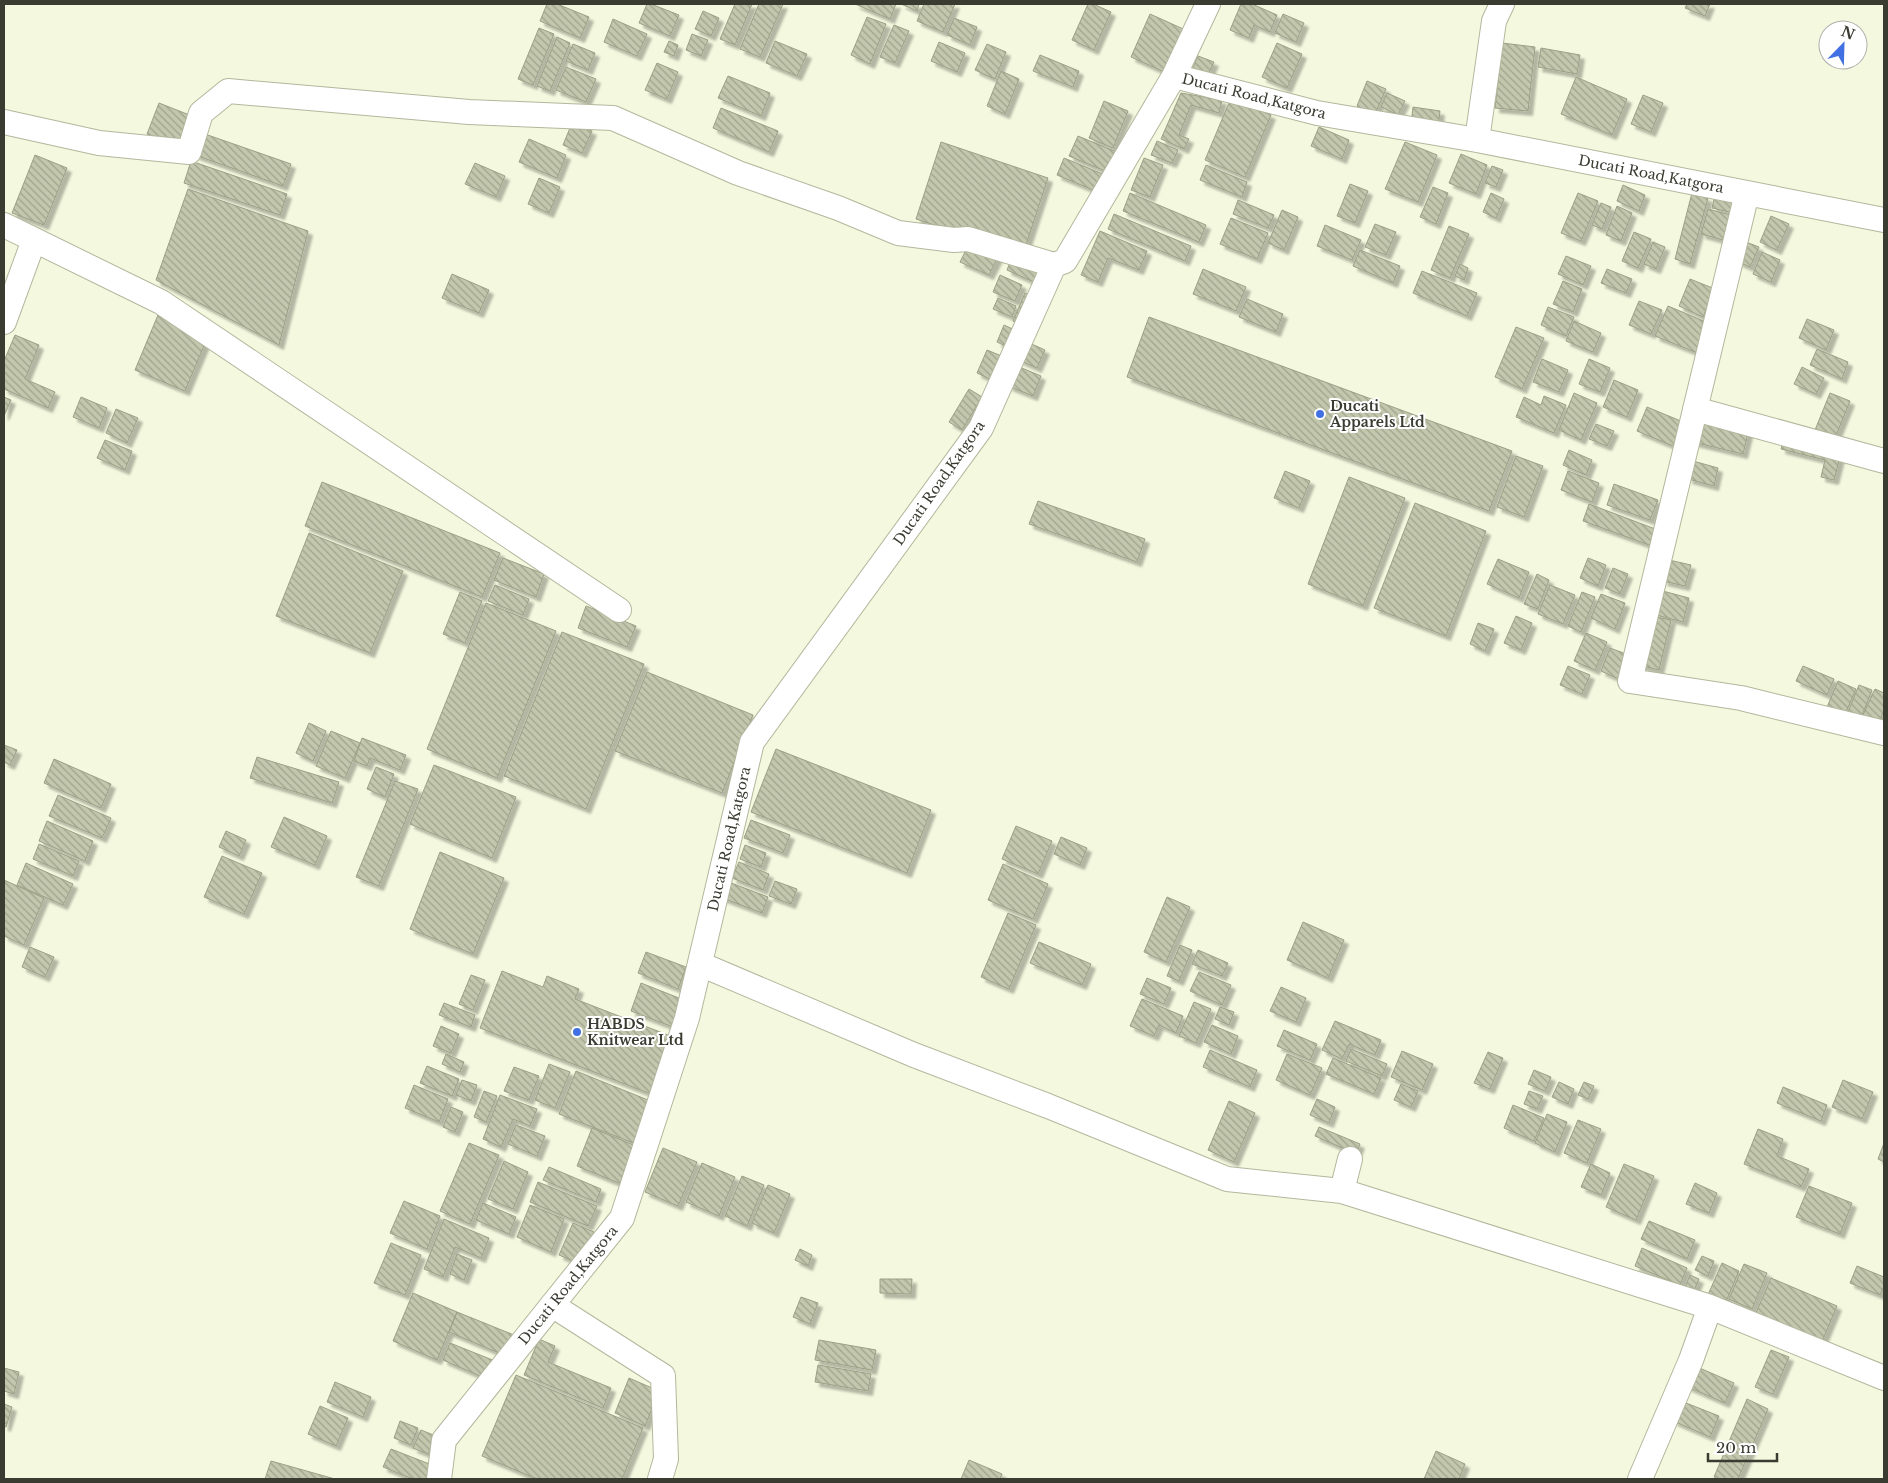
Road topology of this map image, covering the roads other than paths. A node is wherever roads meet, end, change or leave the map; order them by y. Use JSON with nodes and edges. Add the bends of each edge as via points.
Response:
{"nodes":[{"id":1,"x":1208,"y":4,"type":"edge"},
{"id":2,"x":1502,"y":4,"type":"edge"},
{"id":3,"x":1174,"y":76,"type":"junction"},
{"id":4,"x":4,"y":122,"type":"edge"},
{"id":5,"x":1477,"y":140,"type":"junction"},
{"id":6,"x":1747,"y":193,"type":"junction"},
{"id":7,"x":1884,"y":220,"type":"edge"},
{"id":8,"x":4,"y":225,"type":"edge"},
{"id":9,"x":34,"y":240,"type":"junction"},
{"id":10,"x":1054,"y":265,"type":"junction"},
{"id":11,"x":4,"y":322,"type":"edge"},
{"id":12,"x":1695,"y":409,"type":"junction"},
{"id":13,"x":1884,"y":461,"type":"edge"},
{"id":14,"x":619,"y":610,"type":"dead end"},
{"id":15,"x":1884,"y":733,"type":"edge"},
{"id":16,"x":700,"y":964,"type":"junction"},
{"id":17,"x":1350,"y":1159,"type":"dead end"},
{"id":18,"x":1342,"y":1191,"type":"junction"},
{"id":19,"x":552,"y":1305,"type":"junction"},
{"id":20,"x":1710,"y":1307,"type":"junction"},
{"id":21,"x":1884,"y":1378,"type":"edge"},
{"id":22,"x":439,"y":1479,"type":"edge"},
{"id":23,"x":660,"y":1479,"type":"edge"},
{"id":24,"x":1640,"y":1479,"type":"edge"}],
"edges":[{"from":1,"to":3,"type":"street"},
{"from":2,"to":5,"type":"street","via":[[1494,21]]},
{"from":3,"to":5,"type":"street","name":"Ducati Road,Katgora","via":[[1318,113]]},
{"from":3,"to":10,"type":"street","name":"Ducati Road,Katgora","via":[[1064,261]]},
{"from":4,"to":10,"type":"street","via":[[98,143],[189,152],[200,113],[228,91],[469,112],[613,118],[738,174],[838,208],[898,233],[968,239]]},
{"from":5,"to":6,"type":"street","name":"Ducati Road,Katgora"},
{"from":6,"to":7,"type":"street","name":"Ducati Road,Katgora"},
{"from":6,"to":12,"type":"street"},
{"from":8,"to":9,"type":"street"},
{"from":9,"to":11,"type":"street"},
{"from":9,"to":14,"type":"street","via":[[162,302]]},
{"from":10,"to":16,"type":"street","name":"Ducati Road,Katgora","via":[[981,428],[752,742]]},
{"from":12,"to":13,"type":"street"},
{"from":12,"to":15,"type":"street","via":[[1630,681],[1741,698]]},
{"from":16,"to":18,"type":"street","via":[[914,1055],[1227,1180]]},
{"from":16,"to":19,"type":"street","name":"Ducati Road,Katgora","via":[[687,1018],[622,1218]]},
{"from":17,"to":18,"type":"street"},
{"from":18,"to":20,"type":"street"},
{"from":19,"to":22,"type":"street","name":"Ducati Road,Katgora","via":[[444,1440]]},
{"from":19,"to":23,"type":"street","via":[[663,1376],[666,1459]]},
{"from":20,"to":21,"type":"street"},
{"from":20,"to":24,"type":"street"}]}
